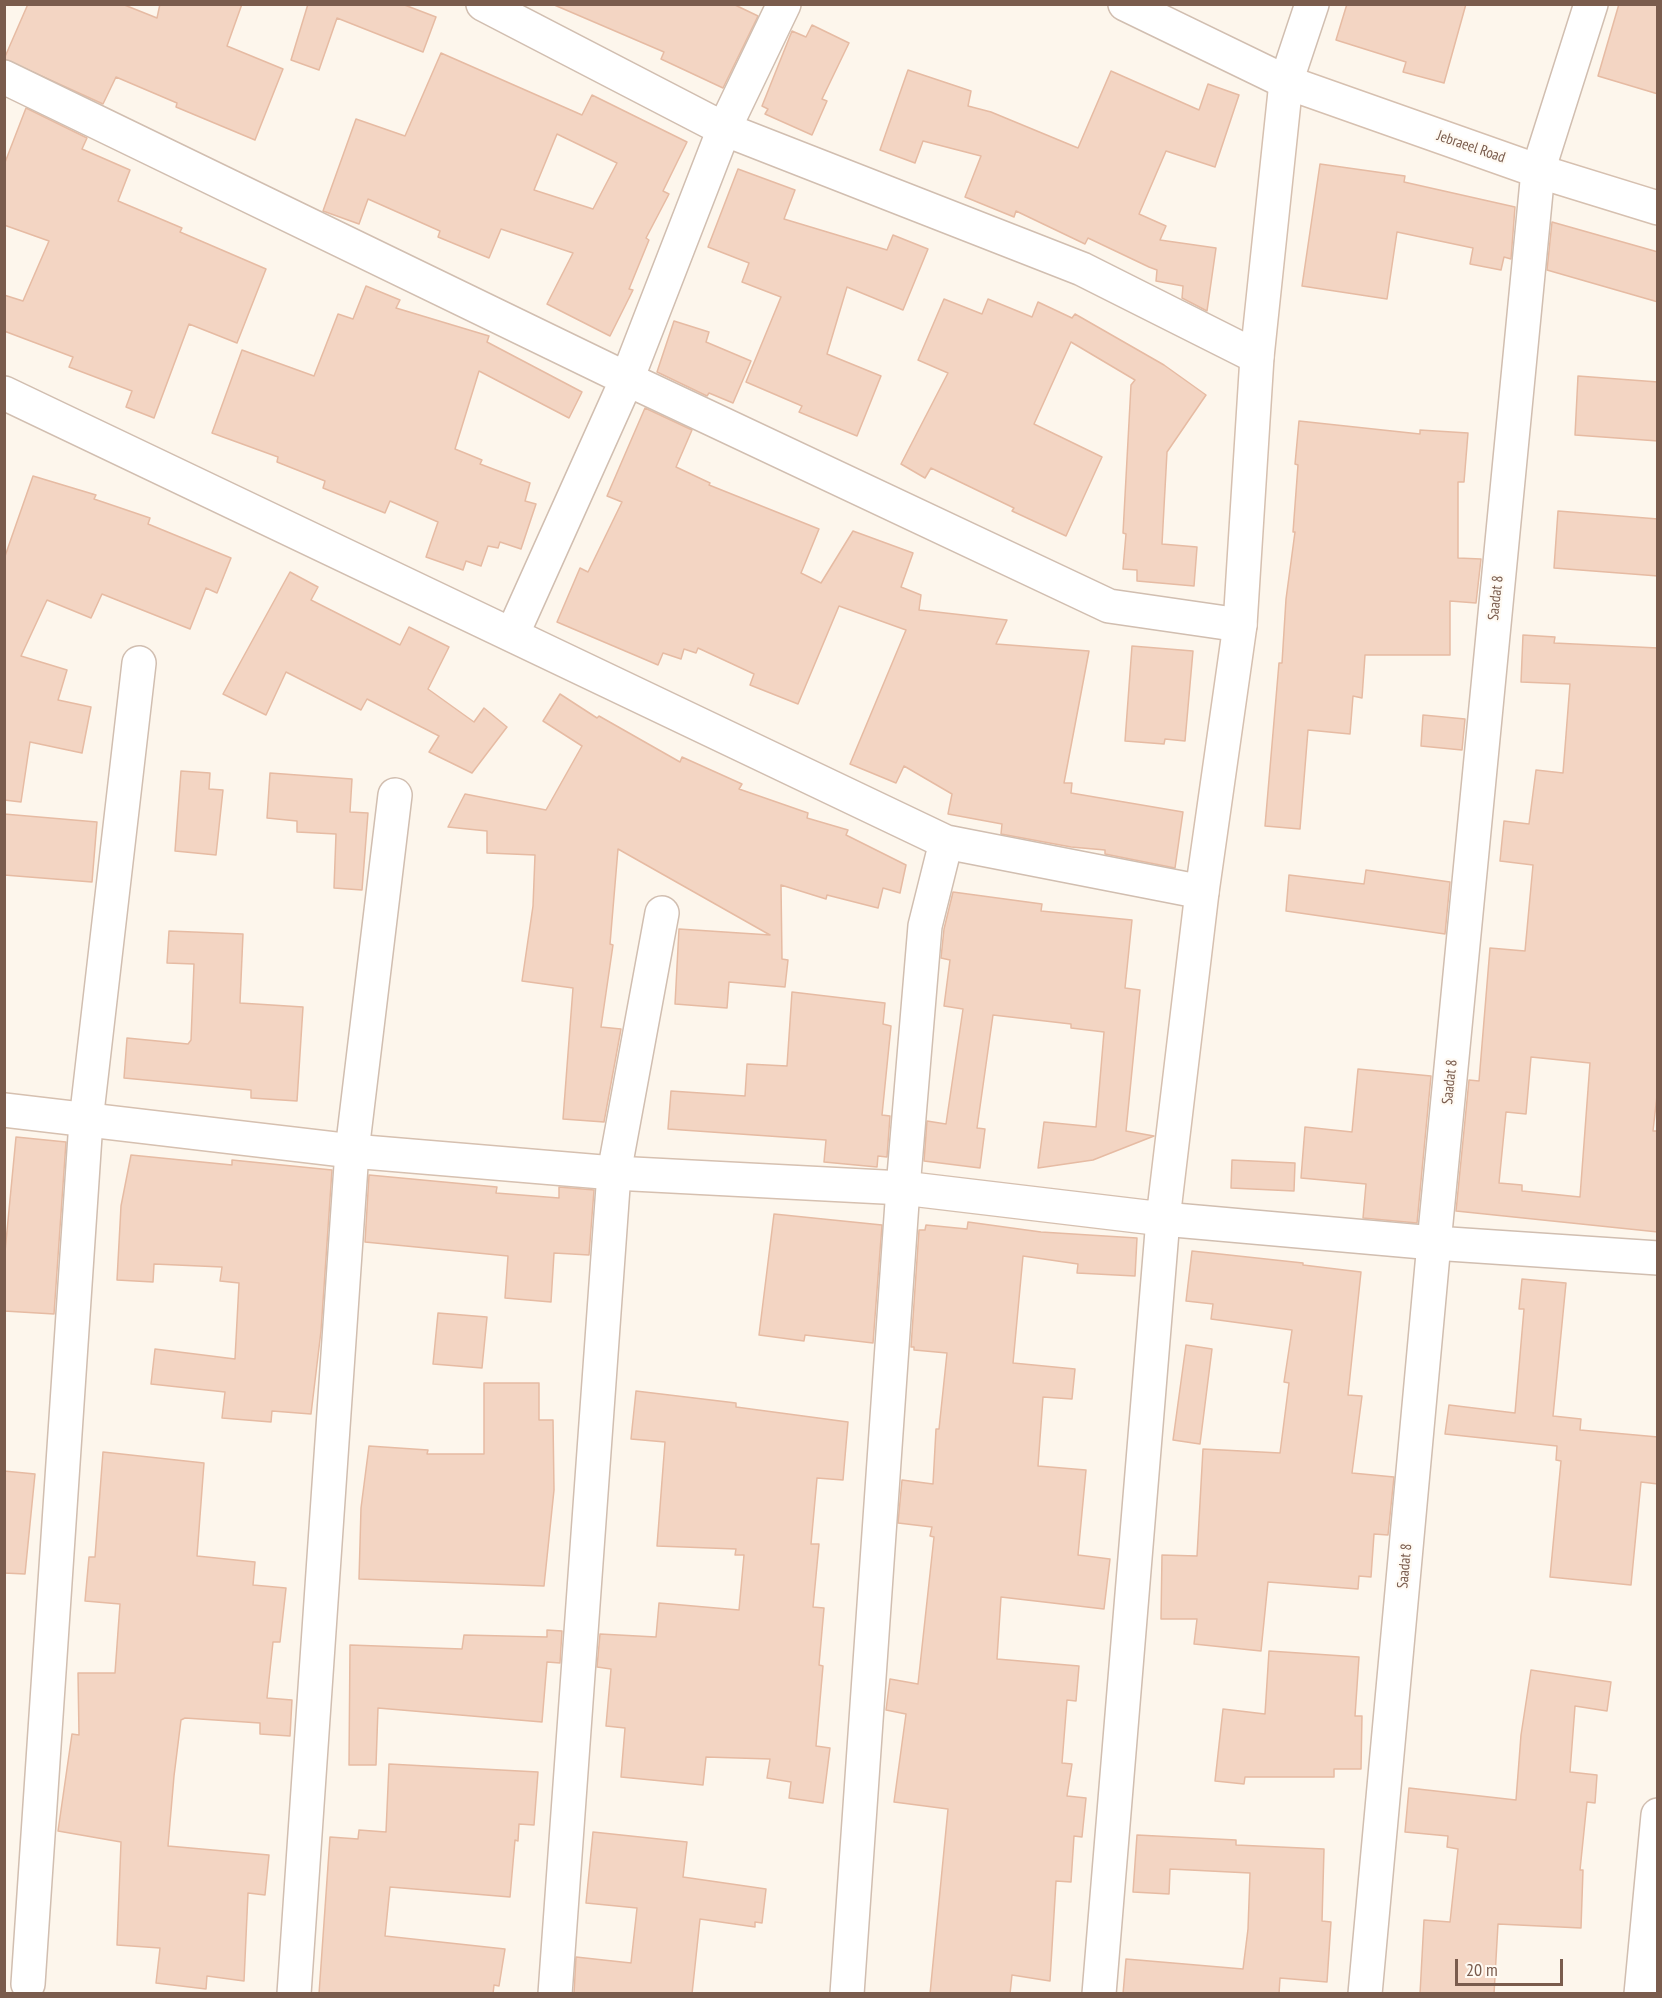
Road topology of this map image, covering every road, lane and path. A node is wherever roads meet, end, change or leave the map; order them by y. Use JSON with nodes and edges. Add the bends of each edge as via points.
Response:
{"nodes":[{"id":1,"x":483,"y":4,"type":"edge"},
{"id":2,"x":784,"y":4,"type":"edge"},
{"id":3,"x":1125,"y":4,"type":"edge"},
{"id":4,"x":1312,"y":4,"type":"edge"},
{"id":5,"x":1591,"y":4,"type":"edge"},
{"id":6,"x":4,"y":77,"type":"edge"},
{"id":7,"x":1286,"y":82,"type":"junction"},
{"id":8,"x":724,"y":129,"type":"junction"},
{"id":9,"x":1538,"y":171,"type":"junction"},
{"id":10,"x":1658,"y":208,"type":"edge"},
{"id":11,"x":1257,"y":357,"type":"junction"},
{"id":12,"x":627,"y":380,"type":"junction"},
{"id":13,"x":4,"y":393,"type":"edge"},
{"id":14,"x":1240,"y":625,"type":"junction"},
{"id":15,"x":512,"y":636,"type":"junction"},
{"id":16,"x":139,"y":663,"type":"dead end"},
{"id":17,"x":395,"y":795,"type":"dead end"},
{"id":18,"x":946,"y":842,"type":"junction"},
{"id":19,"x":1202,"y":892,"type":"junction"},
{"id":20,"x":662,"y":913,"type":"dead end"},
{"id":21,"x":4,"y":1110,"type":"edge"},
{"id":22,"x":86,"y":1121,"type":"junction"},
{"id":23,"x":352,"y":1151,"type":"junction"},
{"id":24,"x":614,"y":1173,"type":"junction"},
{"id":25,"x":903,"y":1188,"type":"junction"},
{"id":26,"x":1163,"y":1219,"type":"junction"},
{"id":27,"x":1434,"y":1243,"type":"junction"},
{"id":28,"x":1658,"y":1258,"type":"edge"},
{"id":29,"x":1658,"y":1815,"type":"edge"},
{"id":30,"x":28,"y":1984,"type":"dead end"},
{"id":31,"x":294,"y":1994,"type":"edge"},
{"id":32,"x":555,"y":1994,"type":"edge"},
{"id":33,"x":847,"y":1994,"type":"edge"},
{"id":34,"x":1099,"y":1994,"type":"edge"},
{"id":35,"x":1365,"y":1994,"type":"edge"},
{"id":36,"x":1641,"y":1994,"type":"edge"}],
"edges":[{"from":1,"to":8,"type":"street"},
{"from":2,"to":8,"type":"street"},
{"from":3,"to":7,"type":"street","name":"Jebraeel Road"},
{"from":4,"to":7,"type":"street"},
{"from":5,"to":9,"type":"street","name":"Saadat 8"},
{"from":6,"to":12,"type":"street"},
{"from":7,"to":9,"type":"street","name":"Jebraeel Road"},
{"from":7,"to":11,"type":"street"},
{"from":8,"to":11,"type":"street","via":[[1083,268]]},
{"from":8,"to":12,"type":"street"},
{"from":9,"to":10,"type":"street","name":"Jebraeel Road"},
{"from":9,"to":27,"type":"street","name":"Saadat 8"},
{"from":11,"to":14,"type":"street"},
{"from":12,"to":14,"type":"street","via":[[1109,606]]},
{"from":12,"to":15,"type":"street"},
{"from":13,"to":15,"type":"street"},
{"from":14,"to":19,"type":"street"},
{"from":15,"to":18,"type":"street"},
{"from":16,"to":22,"type":"street"},
{"from":17,"to":23,"type":"street"},
{"from":18,"to":19,"type":"street"},
{"from":18,"to":25,"type":"street","via":[[925,926]]},
{"from":19,"to":26,"type":"street"},
{"from":20,"to":24,"type":"street"},
{"from":21,"to":22,"type":"street"},
{"from":22,"to":23,"type":"street"},
{"from":22,"to":30,"type":"street"},
{"from":23,"to":24,"type":"street"},
{"from":23,"to":31,"type":"street"},
{"from":24,"to":25,"type":"street"},
{"from":24,"to":32,"type":"street"},
{"from":25,"to":26,"type":"street"},
{"from":25,"to":33,"type":"street"},
{"from":26,"to":27,"type":"street"},
{"from":26,"to":34,"type":"street"},
{"from":27,"to":28,"type":"street"},
{"from":27,"to":35,"type":"street","name":"Saadat 8"},
{"from":29,"to":36,"type":"street"}]}
